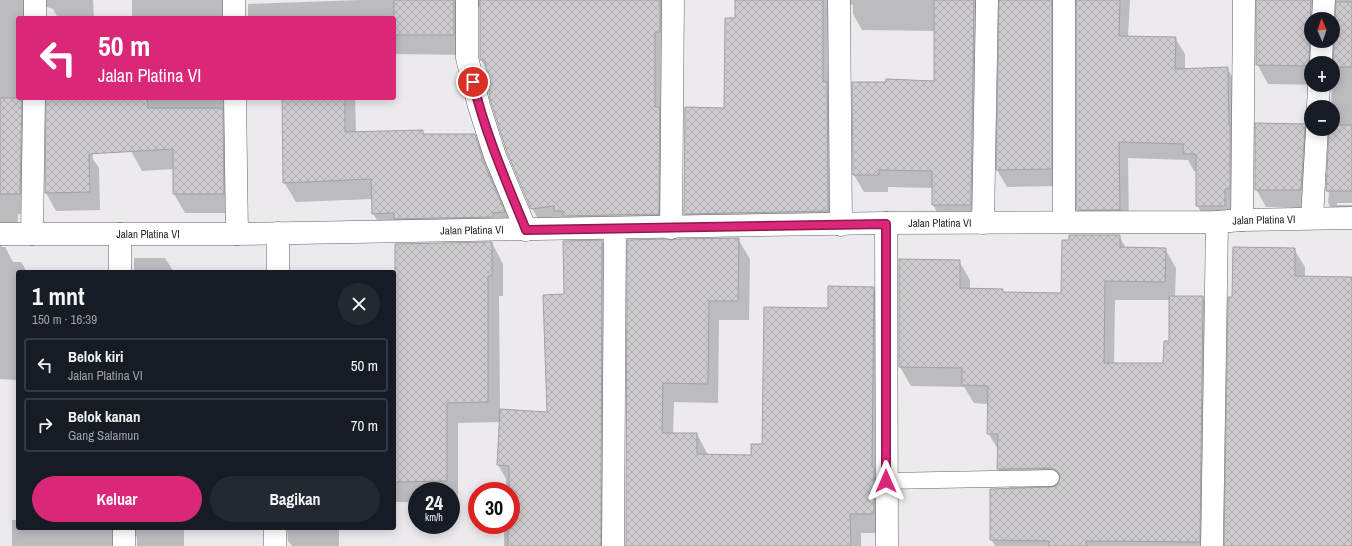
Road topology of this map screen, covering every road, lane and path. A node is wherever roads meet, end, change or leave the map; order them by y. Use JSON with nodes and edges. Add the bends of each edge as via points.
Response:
{"nodes":[{"id":1,"x":35,"y":0,"type":"edge"},
{"id":2,"x":234,"y":0,"type":"edge"},
{"id":3,"x":467,"y":0,"type":"edge"},
{"id":4,"x":673,"y":0,"type":"edge"},
{"id":5,"x":838,"y":0,"type":"edge"},
{"id":6,"x":988,"y":0,"type":"edge"},
{"id":7,"x":1064,"y":0,"type":"edge"},
{"id":8,"x":1244,"y":0,"type":"edge"},
{"id":9,"x":1324,"y":0,"type":"edge"},
{"id":10,"x":1323,"y":12,"type":"edge"},
{"id":11,"x":35,"y":16,"type":"edge"},
{"id":12,"x":234,"y":16,"type":"edge"},
{"id":13,"x":34,"y":100,"type":"edge"},
{"id":14,"x":235,"y":100,"type":"edge"},
{"id":15,"x":1317,"y":136,"type":"edge"},
{"id":16,"x":1312,"y":218,"type":"junction"},
{"id":17,"x":1352,"y":218,"type":"edge"},
{"id":18,"x":1242,"y":220,"type":"junction"},
{"id":19,"x":1064,"y":222,"type":"junction"},
{"id":20,"x":1217,"y":222,"type":"junction"},
{"id":21,"x":983,"y":223,"type":"junction"},
{"id":22,"x":886,"y":224,"type":"junction"},
{"id":23,"x":841,"y":225,"type":"junction"},
{"id":24,"x":671,"y":228,"type":"junction"},
{"id":25,"x":615,"y":229,"type":"junction"},
{"id":26,"x":526,"y":230,"type":"junction"},
{"id":27,"x":278,"y":233,"type":"junction"},
{"id":28,"x":0,"y":234,"type":"edge"},
{"id":29,"x":32,"y":234,"type":"junction"},
{"id":30,"x":120,"y":234,"type":"junction"},
{"id":31,"x":237,"y":234,"type":"junction"},
{"id":32,"x":120,"y":270,"type":"edge"},
{"id":33,"x":278,"y":270,"type":"edge"},
{"id":34,"x":1051,"y":478,"type":"dead end"},
{"id":35,"x":886,"y":481,"type":"junction"},
{"id":36,"x":124,"y":530,"type":"edge"},
{"id":37,"x":275,"y":530,"type":"edge"},
{"id":38,"x":124,"y":546,"type":"edge"},
{"id":39,"x":274,"y":546,"type":"edge"},
{"id":40,"x":613,"y":546,"type":"edge"},
{"id":41,"x":887,"y":546,"type":"edge"},
{"id":42,"x":1212,"y":546,"type":"edge"}],
"edges":[{"from":1,"to":11,"type":"street"},
{"from":2,"to":12,"type":"street"},
{"from":3,"to":26,"type":"street","via":[[467,58],[479,106],[495,156]]},
{"from":4,"to":24,"type":"street"},
{"from":5,"to":23,"type":"street"},
{"from":6,"to":21,"type":"street"},
{"from":7,"to":19,"type":"street"},
{"from":8,"to":18,"type":"street"},
{"from":9,"to":10,"type":"street"},
{"from":13,"to":29,"type":"street"},
{"from":14,"to":31,"type":"street"},
{"from":15,"to":16,"type":"street"},
{"from":16,"to":17,"type":"street","name":"Jalan Platina VI"},
{"from":16,"to":18,"type":"street","name":"Jalan Platina VI"},
{"from":18,"to":20,"type":"street","name":"Jalan Platina VI"},
{"from":19,"to":20,"type":"street","name":"Jalan Platina VI"},
{"from":19,"to":21,"type":"street","name":"Jalan Platina VI"},
{"from":20,"to":42,"type":"street"},
{"from":21,"to":22,"type":"street","name":"Jalan Platina VI"},
{"from":22,"to":23,"type":"street","name":"Jalan Platina VI"},
{"from":22,"to":35,"type":"street"},
{"from":23,"to":24,"type":"street","name":"Jalan Platina VI"},
{"from":24,"to":25,"type":"street","name":"Jalan Platina VI"},
{"from":25,"to":26,"type":"street","name":"Jalan Platina VI"},
{"from":25,"to":40,"type":"street"},
{"from":26,"to":27,"type":"street","name":"Jalan Platina VI"},
{"from":27,"to":31,"type":"street","name":"Jalan Platina VI"},
{"from":27,"to":33,"type":"street"},
{"from":28,"to":29,"type":"street","name":"Jalan Platina VI"},
{"from":29,"to":30,"type":"street","name":"Jalan Platina VI"},
{"from":30,"to":31,"type":"street","name":"Jalan Platina VI"},
{"from":30,"to":32,"type":"street"},
{"from":34,"to":35,"type":"lane"},
{"from":35,"to":41,"type":"street"},
{"from":36,"to":38,"type":"street"},
{"from":37,"to":39,"type":"street"}]}
